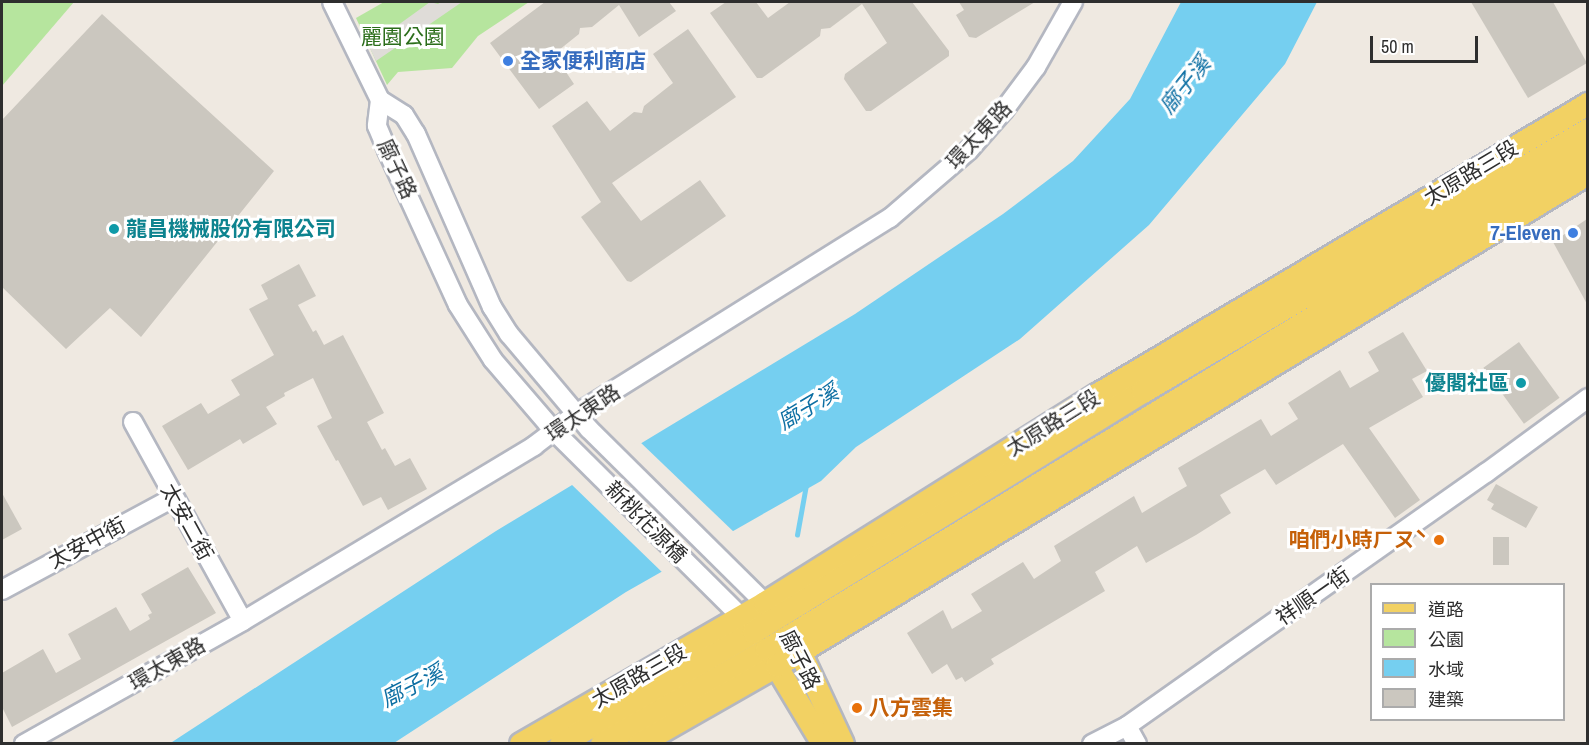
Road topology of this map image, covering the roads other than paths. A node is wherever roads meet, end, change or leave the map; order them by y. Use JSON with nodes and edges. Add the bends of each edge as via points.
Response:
{"nodes":[{"id":1,"x":332,"y":2,"type":"edge"},
{"id":2,"x":1073,"y":2,"type":"edge"},
{"id":3,"x":380,"y":100,"type":"junction"},
{"id":4,"x":1585,"y":117,"type":"edge"},
{"id":5,"x":1587,"y":150,"type":"edge"},
{"id":6,"x":1587,"y":174,"type":"edge"},
{"id":7,"x":1587,"y":398,"type":"edge"},
{"id":8,"x":576,"y":414,"type":"junction"},
{"id":9,"x":133,"y":422,"type":"dead end"},
{"id":10,"x":589,"y":429,"type":"joint"},
{"id":11,"x":560,"y":437,"type":"junction"},
{"id":12,"x":173,"y":498,"type":"junction"},
{"id":13,"x":746,"y":584,"type":"joint"},
{"id":14,"x":2,"y":590,"type":"edge"},
{"id":15,"x":771,"y":610,"type":"junction"},
{"id":16,"x":243,"y":621,"type":"junction"},
{"id":17,"x":753,"y":633,"type":"junction"},
{"id":18,"x":796,"y":642,"type":"junction"},
{"id":19,"x":1127,"y":726,"type":"junction"},
{"id":20,"x":24,"y":744,"type":"edge"},
{"id":21,"x":521,"y":744,"type":"edge"},
{"id":22,"x":561,"y":744,"type":"edge"},
{"id":23,"x":602,"y":744,"type":"edge"},
{"id":24,"x":640,"y":744,"type":"edge"},
{"id":25,"x":823,"y":744,"type":"edge"},
{"id":26,"x":843,"y":744,"type":"edge"},
{"id":27,"x":1092,"y":744,"type":"edge"},
{"id":28,"x":1137,"y":744,"type":"edge"}],
"edges":[{"from":1,"to":3,"type":"street"},
{"from":2,"to":8,"type":"street","name":"環太東路","via":[[1036,67],[1004,110],[969,150],[910,203]]},
{"from":3,"to":8,"type":"street","name":"廍子路","via":[[404,115],[416,134],[503,325]]},
{"from":3,"to":11,"type":"street","name":"廍子路","via":[[377,126],[458,305],[499,368]]},
{"from":4,"to":15,"type":"main road","name":"太原路三段","via":[[1154,386]]},
{"from":5,"to":18,"type":"main road","name":"太原路三段"},
{"from":6,"to":18,"type":"main road","name":"太原路三段"},
{"from":7,"to":19,"type":"street","name":"祥順一街"},
{"from":8,"to":10,"type":"street","name":"廍子路"},
{"from":8,"to":11,"type":"street","name":"環太東路"},
{"from":9,"to":12,"type":"street","name":"太安二街"},
{"from":10,"to":13,"type":"street","name":"新桃花源橋"},
{"from":11,"to":16,"type":"street","name":"環太東路"},
{"from":11,"to":17,"type":"street","name":"新桃花源橋"},
{"from":12,"to":14,"type":"street","name":"太安中街"},
{"from":12,"to":16,"type":"street","name":"太安二街"},
{"from":13,"to":15,"type":"street","name":"廍子路"},
{"from":15,"to":17,"type":"main road","name":"太原路三段"},
{"from":15,"to":18,"type":"main road","name":"廍子路"},
{"from":16,"to":20,"type":"street","name":"環太東路"},
{"from":17,"to":18,"type":"main road","name":"太原路三段"},
{"from":17,"to":21,"type":"main road","name":"太原路三段"},
{"from":17,"to":22,"type":"main road","name":"太原路三段"},
{"from":17,"to":23,"type":"main road","name":"太原路三段"},
{"from":17,"to":24,"type":"main road","name":"太原路三段"},
{"from":17,"to":25,"type":"main road","name":"廍子路"},
{"from":18,"to":26,"type":"main road","name":"廍子路"},
{"from":19,"to":27,"type":"street","name":"祥順一街"},
{"from":19,"to":28,"type":"street"}]}
